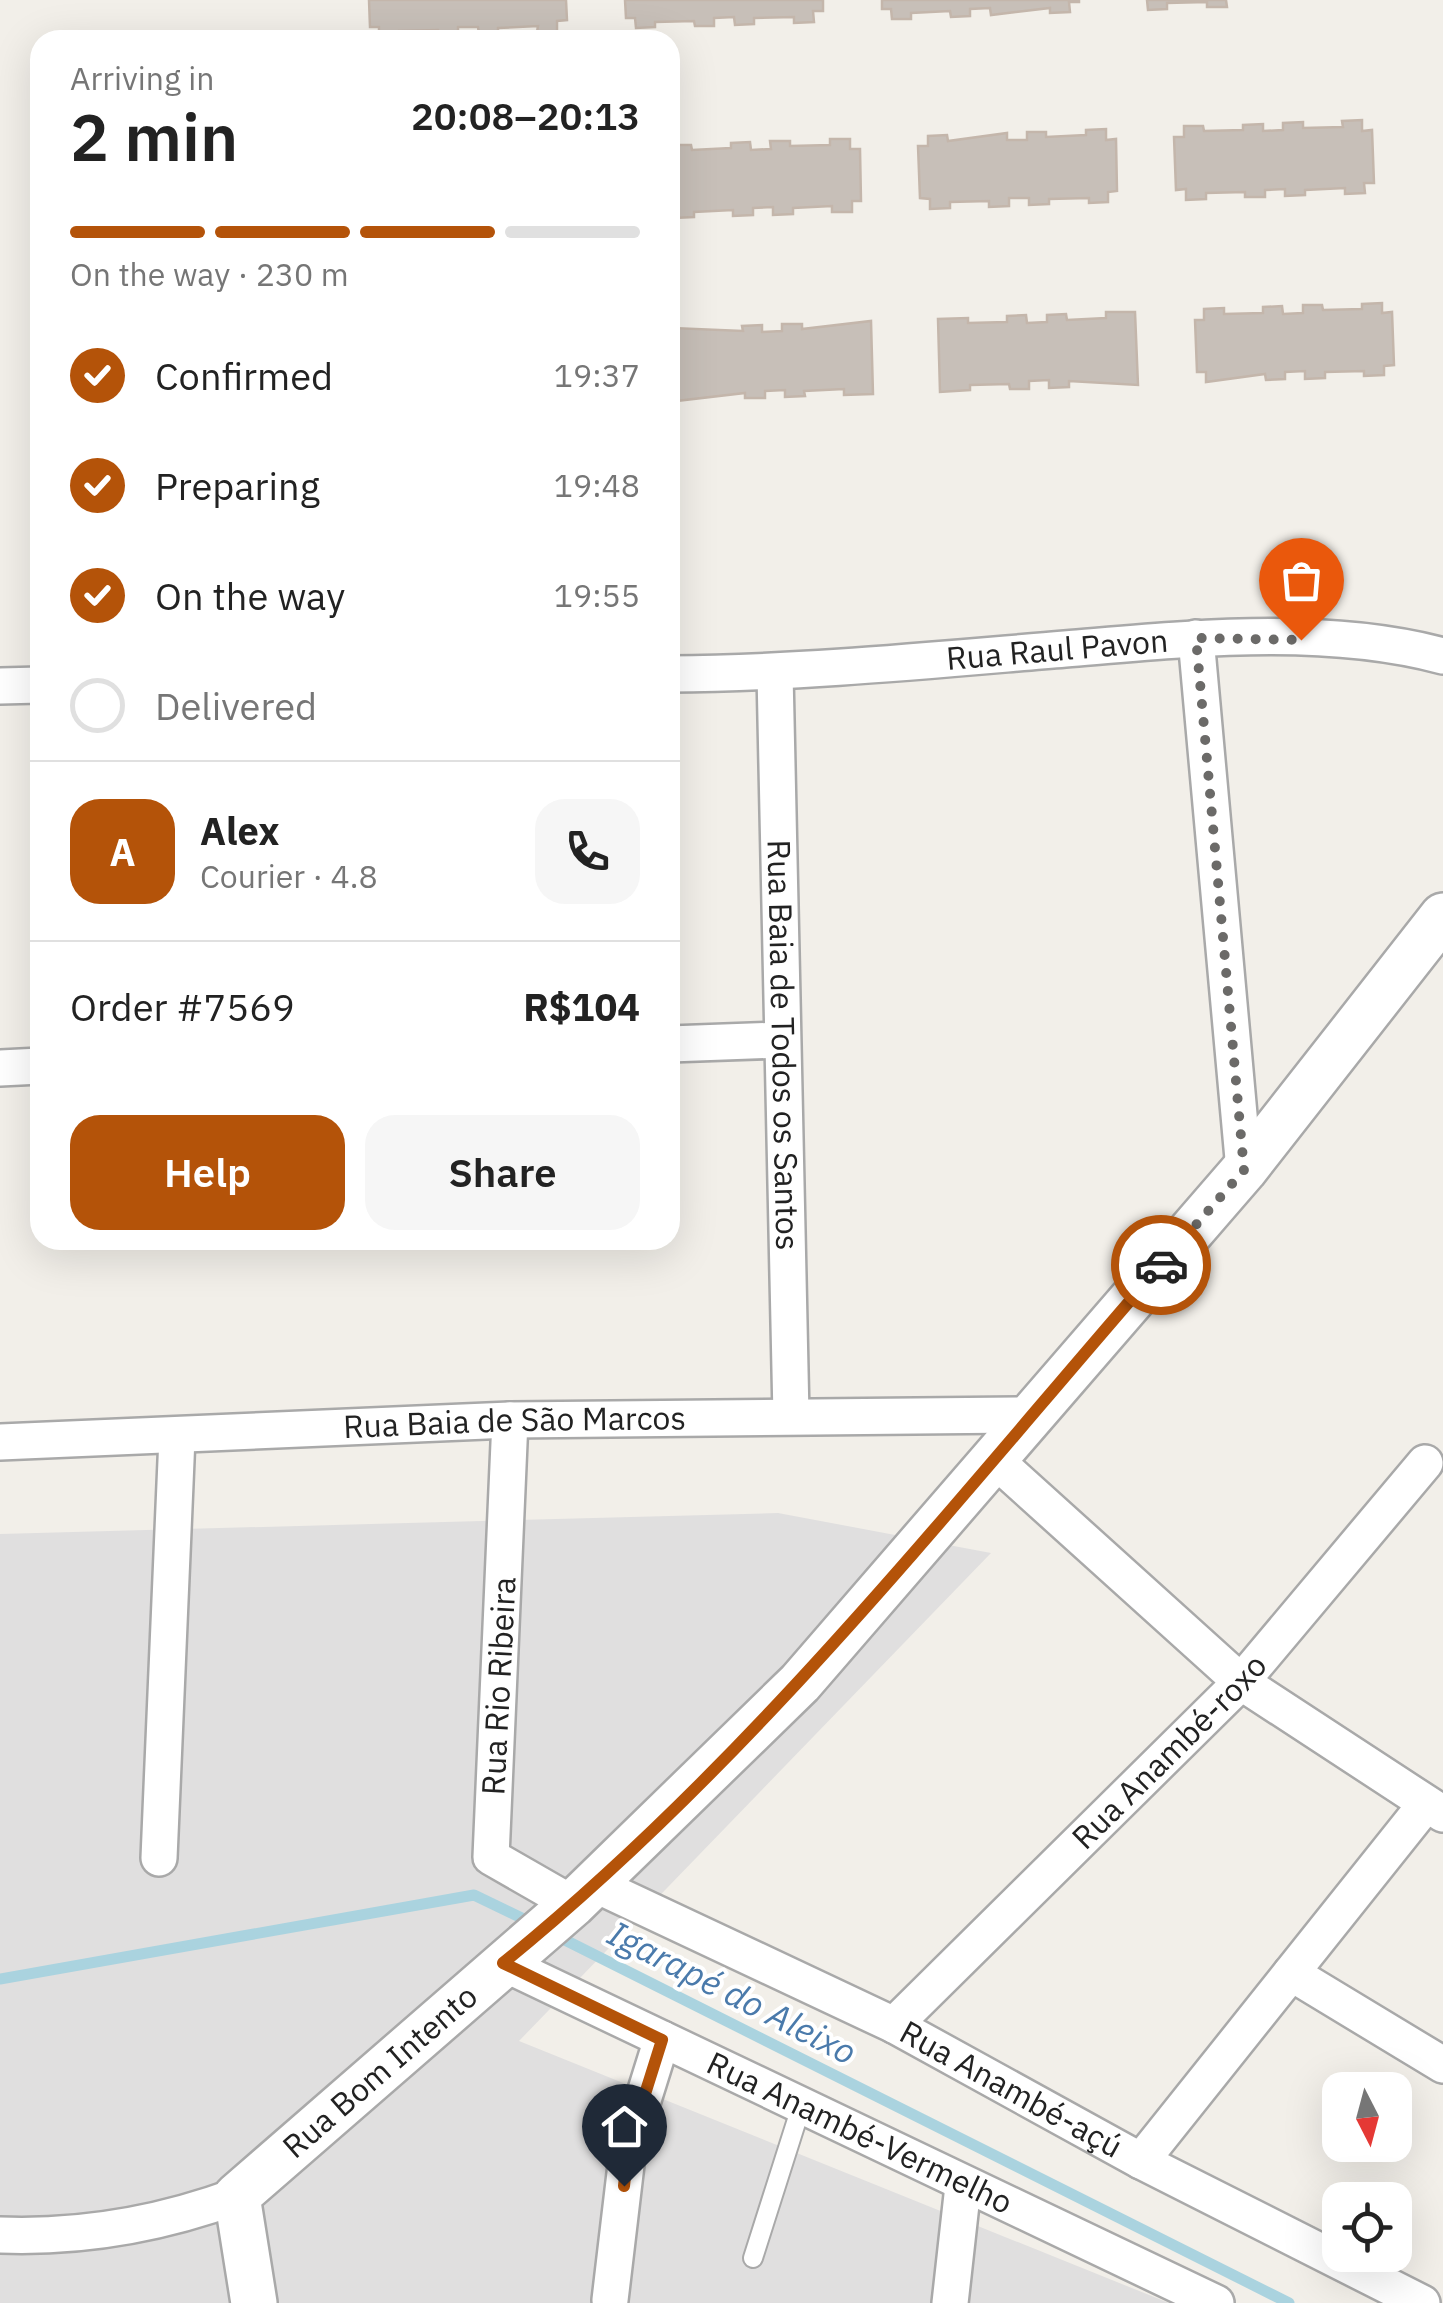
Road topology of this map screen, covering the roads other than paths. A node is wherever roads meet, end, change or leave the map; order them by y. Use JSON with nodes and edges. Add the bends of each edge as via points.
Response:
{"nodes":[{"id":1,"x":1196,"y":638,"type":"junction"},
{"id":2,"x":1443,"y":656,"type":"edge"},
{"id":3,"x":680,"y":674,"type":"edge"},
{"id":4,"x":775,"y":674,"type":"junction"},
{"id":5,"x":30,"y":685,"type":"edge"},
{"id":6,"x":0,"y":686,"type":"edge"},
{"id":7,"x":1443,"y":916,"type":"edge"},
{"id":8,"x":781,"y":1040,"type":"junction"},
{"id":9,"x":680,"y":1044,"type":"edge"},
{"id":10,"x":30,"y":1066,"type":"edge"},
{"id":11,"x":0,"y":1068,"type":"edge"},
{"id":12,"x":1244,"y":1170,"type":"junction"},
{"id":13,"x":1030,"y":1415,"type":"junction"},
{"id":14,"x":792,"y":1416,"type":"junction"},
{"id":15,"x":510,"y":1420,"type":"junction"},
{"id":16,"x":177,"y":1437,"type":"junction"},
{"id":17,"x":0,"y":1442,"type":"edge"},
{"id":18,"x":994,"y":1459,"type":"junction"},
{"id":19,"x":1425,"y":1463,"type":"dead end"},
{"id":20,"x":1242,"y":1682,"type":"junction"},
{"id":21,"x":1434,"y":1809,"type":"edge"},
{"id":22,"x":159,"y":1858,"type":"dead end"},
{"id":23,"x":576,"y":1902,"type":"junction"},
{"id":24,"x":508,"y":1959,"type":"junction"},
{"id":25,"x":1291,"y":1973,"type":"junction"},
{"id":26,"x":894,"y":2025,"type":"junction"},
{"id":27,"x":662,"y":2040,"type":"junction"},
{"id":28,"x":1443,"y":2065,"type":"edge"},
{"id":29,"x":801,"y":2106,"type":"junction"},
{"id":30,"x":1140,"y":2161,"type":"junction"},
{"id":31,"x":963,"y":2186,"type":"junction"},
{"id":32,"x":237,"y":2196,"type":"junction"},
{"id":33,"x":0,"y":2235,"type":"edge"},
{"id":34,"x":753,"y":2258,"type":"dead end"},
{"id":35,"x":610,"y":2300,"type":"dead end"},
{"id":36,"x":254,"y":2303,"type":"edge"},
{"id":37,"x":950,"y":2303,"type":"edge"},
{"id":38,"x":1216,"y":2303,"type":"edge"},
{"id":39,"x":1422,"y":2303,"type":"edge"}],
"edges":[{"from":1,"to":2,"type":"street","name":"Rua Raul Pavon","via":[[1336,640]]},
{"from":1,"to":4,"type":"street","name":"Rua Raul Pavon"},
{"from":1,"to":12,"type":"street"},
{"from":3,"to":4,"type":"street","name":"Rua Raul Pavon"},
{"from":4,"to":8,"type":"street","name":"Rua Baia de Todos os Santos"},
{"from":5,"to":6,"type":"street"},
{"from":7,"to":12,"type":"street","name":"Rua Bom Intento"},
{"from":8,"to":9,"type":"street"},
{"from":8,"to":14,"type":"street","name":"Rua Baia de Todos os Santos"},
{"from":10,"to":11,"type":"street"},
{"from":12,"to":13,"type":"street","name":"Rua Bom Intento"},
{"from":13,"to":14,"type":"street","name":"Rua Baia de São Marcos"},
{"from":13,"to":18,"type":"street","name":"Rua Bom Intento"},
{"from":14,"to":15,"type":"street","name":"Rua Baia de São Marcos"},
{"from":15,"to":16,"type":"street","name":"Rua Baia de São Marcos"},
{"from":15,"to":23,"type":"street","name":"Rua Rio Ribeira","via":[[491,1856]]},
{"from":16,"to":17,"type":"street","name":"Rua Baia de São Marcos"},
{"from":16,"to":22,"type":"street"},
{"from":18,"to":20,"type":"street"},
{"from":18,"to":23,"type":"street","name":"Rua Bom Intento","via":[[800,1683]]},
{"from":19,"to":20,"type":"street","name":"Rua Anambé-roxo"},
{"from":20,"to":21,"type":"street"},
{"from":20,"to":26,"type":"street","name":"Rua Anambé-roxo"},
{"from":21,"to":25,"type":"street"},
{"from":23,"to":24,"type":"street","name":"Rua Bom Intento"},
{"from":23,"to":26,"type":"street","name":"Rua Anambé-açú"},
{"from":24,"to":27,"type":"street","name":"Rua Anambé-Vermelho"},
{"from":24,"to":32,"type":"street","name":"Rua Bom Intento"},
{"from":25,"to":28,"type":"street"},
{"from":25,"to":30,"type":"street"},
{"from":26,"to":30,"type":"street","name":"Rua Anambé-açú"},
{"from":27,"to":29,"type":"street","name":"Rua Anambé-Vermelho"},
{"from":27,"to":35,"type":"street","via":[[628,2148]]},
{"from":29,"to":31,"type":"street","name":"Rua Anambé-Vermelho"},
{"from":29,"to":34,"type":"lane"},
{"from":30,"to":39,"type":"street","name":"Rua Anambé-açú"},
{"from":31,"to":37,"type":"street"},
{"from":31,"to":38,"type":"street","name":"Rua Anambé-Vermelho"},
{"from":32,"to":33,"type":"street","name":"Rua Bom Intento","via":[[178,2218],[112,2230]]},
{"from":32,"to":36,"type":"street"}]}
